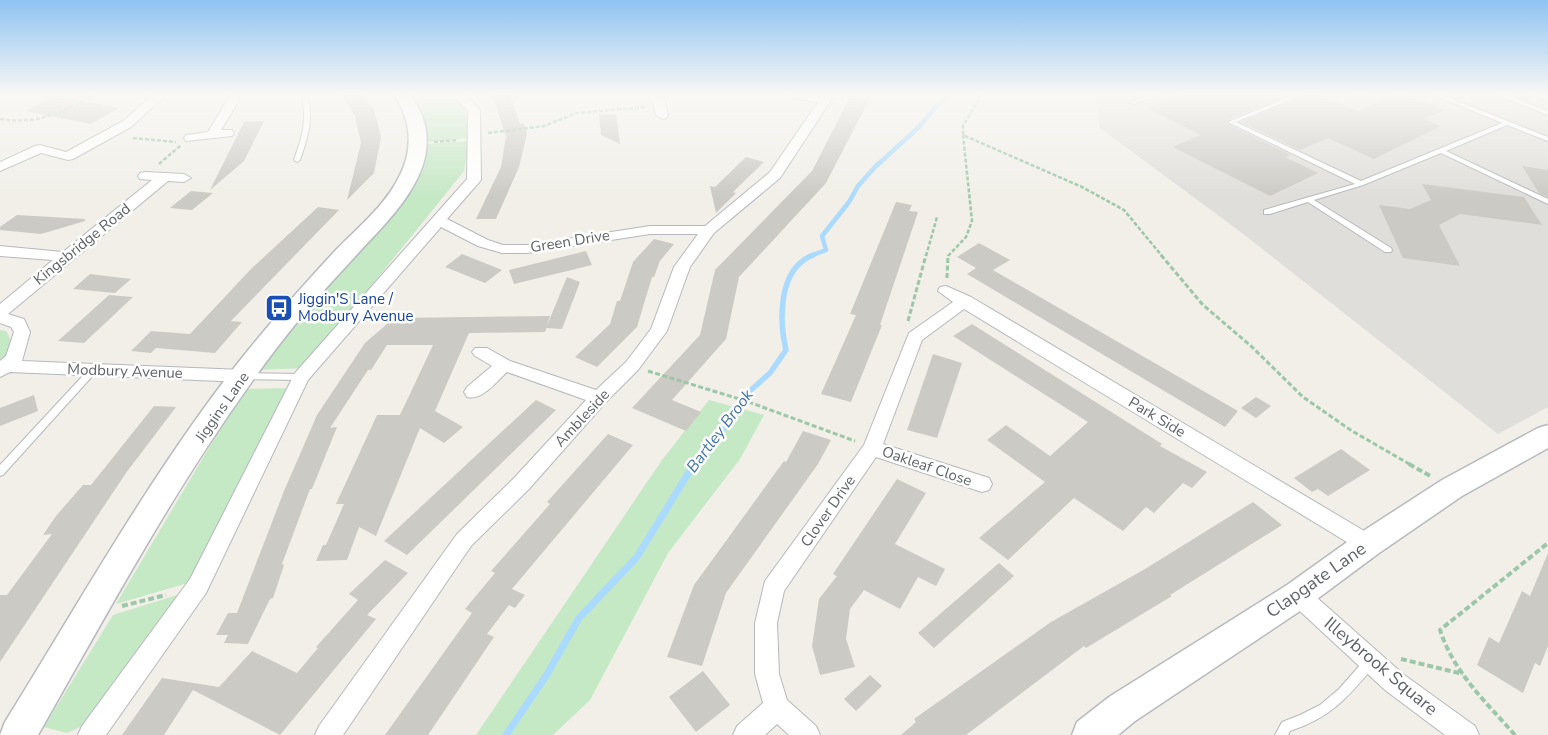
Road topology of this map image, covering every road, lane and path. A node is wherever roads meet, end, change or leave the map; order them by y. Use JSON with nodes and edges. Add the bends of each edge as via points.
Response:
{"nodes":[{"id":1,"x":119,"y":128,"type":"edge"},
{"id":2,"x":216,"y":128,"type":"edge"},
{"id":3,"x":308,"y":128,"type":"edge"},
{"id":4,"x":418,"y":128,"type":"edge"},
{"id":5,"x":475,"y":128,"type":"edge"},
{"id":6,"x":526,"y":128,"type":"edge"},
{"id":7,"x":807,"y":128,"type":"edge"},
{"id":8,"x":963,"y":128,"type":"edge"},
{"id":9,"x":1244,"y":128,"type":"edge"},
{"id":10,"x":1495,"y":128,"type":"edge"},
{"id":11,"x":1521,"y":128,"type":"edge"},
{"id":12,"x":228,"y":133,"type":"dead end"},
{"id":13,"x":212,"y":135,"type":"junction"},
{"id":14,"x":963,"y":135,"type":"junction"},
{"id":15,"x":106,"y":136,"type":"junction"},
{"id":16,"x":190,"y":138,"type":"dead end"},
{"id":17,"x":475,"y":138,"type":"junction"},
{"id":18,"x":1548,"y":139,"type":"edge"},
{"id":19,"x":418,"y":144,"type":"junction"},
{"id":20,"x":1442,"y":151,"type":"junction"},
{"id":21,"x":297,"y":160,"type":"dead end"},
{"id":22,"x":0,"y":167,"type":"edge"},
{"id":23,"x":145,"y":176,"type":"joint"},
{"id":24,"x":165,"y":177,"type":"junction"},
{"id":25,"x":184,"y":178,"type":"dead end"},
{"id":26,"x":1361,"y":184,"type":"junction"},
{"id":27,"x":1309,"y":200,"type":"junction"},
{"id":28,"x":1548,"y":202,"type":"edge"},
{"id":29,"x":1267,"y":212,"type":"dead end"},
{"id":30,"x":937,"y":217,"type":"dead end"},
{"id":31,"x":438,"y":220,"type":"junction"},
{"id":32,"x":709,"y":230,"type":"junction"},
{"id":33,"x":1388,"y":250,"type":"dead end"},
{"id":34,"x":0,"y":251,"type":"edge"},
{"id":35,"x":65,"y":257,"type":"junction"},
{"id":36,"x":946,"y":291,"type":"joint"},
{"id":37,"x":965,"y":301,"type":"junction"},
{"id":38,"x":0,"y":312,"type":"edge"},
{"id":39,"x":0,"y":317,"type":"edge"},
{"id":40,"x":915,"y":337,"type":"junction"},
{"id":41,"x":480,"y":352,"type":"dead end"},
{"id":42,"x":504,"y":365,"type":"junction"},
{"id":43,"x":632,"y":366,"type":"junction"},
{"id":44,"x":4,"y":369,"type":"edge"},
{"id":45,"x":93,"y":370,"type":"junction"},
{"id":46,"x":243,"y":376,"type":"junction"},
{"id":47,"x":301,"y":377,"type":"junction"},
{"id":48,"x":472,"y":392,"type":"dead end"},
{"id":49,"x":599,"y":398,"type":"junction"},
{"id":50,"x":1548,"y":434,"type":"edge"},
{"id":51,"x":872,"y":448,"type":"junction"},
{"id":52,"x":0,"y":472,"type":"edge"},
{"id":53,"x":982,"y":484,"type":"dead end"},
{"id":54,"x":1452,"y":488,"type":"junction"},
{"id":55,"x":1548,"y":543,"type":"edge"},
{"id":56,"x":1368,"y":544,"type":"junction"},
{"id":57,"x":198,"y":586,"type":"junction"},
{"id":58,"x":1298,"y":595,"type":"junction"},
{"id":59,"x":91,"y":614,"type":"junction"},
{"id":60,"x":1372,"y":662,"type":"junction"},
{"id":61,"x":1463,"y":674,"type":"junction"},
{"id":62,"x":777,"y":707,"type":"junction"},
{"id":63,"x":18,"y":735,"type":"edge"},
{"id":64,"x":91,"y":735,"type":"edge"},
{"id":65,"x":328,"y":735,"type":"edge"},
{"id":66,"x":746,"y":735,"type":"edge"},
{"id":67,"x":807,"y":735,"type":"edge"},
{"id":68,"x":1090,"y":735,"type":"edge"},
{"id":69,"x":1281,"y":735,"type":"edge"},
{"id":70,"x":1466,"y":735,"type":"edge"},
{"id":71,"x":1515,"y":735,"type":"edge"}],
"edges":[{"from":1,"to":15,"type":"street"},
{"from":2,"to":13,"type":"street"},
{"from":3,"to":21,"type":"lane"},
{"from":4,"to":19,"type":"street","name":"Jiggins Lane"},
{"from":5,"to":17,"type":"street"},
{"from":6,"to":17,"type":"path"},
{"from":7,"to":32,"type":"street","name":"Ambleside","via":[[775,175]]},
{"from":8,"to":14,"type":"path"},
{"from":9,"to":26,"type":"lane"},
{"from":10,"to":20,"type":"lane"},
{"from":11,"to":18,"type":"lane"},
{"from":12,"to":13,"type":"street"},
{"from":13,"to":16,"type":"street"},
{"from":14,"to":36,"type":"path","via":[[972,221],[966,237],[948,256]]},
{"from":14,"to":54,"type":"path","via":[[1082,187],[1124,210],[1203,305],[1252,346],[1303,397],[1352,431]]},
{"from":15,"to":22,"type":"street","via":[[68,156],[40,149]]},
{"from":15,"to":23,"type":"path","via":[[184,142]]},
{"from":17,"to":19,"type":"path"},
{"from":17,"to":31,"type":"street","via":[[474,180]]},
{"from":19,"to":46,"type":"street","name":"Jiggins Lane","via":[[408,178],[380,215],[312,289]]},
{"from":20,"to":26,"type":"lane"},
{"from":20,"to":28,"type":"lane"},
{"from":23,"to":24,"type":"street"},
{"from":24,"to":25,"type":"street"},
{"from":24,"to":35,"type":"street","name":"Kingsbridge Road"},
{"from":26,"to":27,"type":"lane"},
{"from":27,"to":29,"type":"lane"},
{"from":27,"to":33,"type":"lane"},
{"from":30,"to":40,"type":"path","via":[[906,329]]},
{"from":31,"to":32,"type":"street","name":"Green Drive","via":[[502,249],[542,247],[650,230]]},
{"from":31,"to":47,"type":"street"},
{"from":32,"to":43,"type":"street","name":"Ambleside","via":[[682,267],[659,331]]},
{"from":34,"to":35,"type":"street"},
{"from":35,"to":38,"type":"street","name":"Kingsbridge Road"},
{"from":36,"to":37,"type":"street","name":"Park Side"},
{"from":37,"to":40,"type":"street"},
{"from":37,"to":56,"type":"street","name":"Park Side"},
{"from":39,"to":44,"type":"street","name":"Modbury Avenue","via":[[18,323],[22,332],[14,359]]},
{"from":40,"to":51,"type":"street","name":"Clover Drive"},
{"from":41,"to":42,"type":"street"},
{"from":42,"to":48,"type":"street"},
{"from":42,"to":49,"type":"street"},
{"from":43,"to":49,"type":"street","name":"Ambleside"},
{"from":43,"to":51,"type":"path","via":[[746,401]]},
{"from":44,"to":45,"type":"street","name":"Modbury Avenue"},
{"from":45,"to":46,"type":"street","name":"Modbury Avenue"},
{"from":45,"to":52,"type":"lane"},
{"from":46,"to":47,"type":"lane"},
{"from":46,"to":59,"type":"street","name":"Jiggins Lane","via":[[167,486]]},
{"from":47,"to":57,"type":"street"},
{"from":49,"to":65,"type":"street","name":"Ambleside","via":[[522,483],[464,540]]},
{"from":50,"to":54,"type":"street","name":"Clapgate Lane"},
{"from":51,"to":53,"type":"street","name":"Oakleaf Close"},
{"from":51,"to":62,"type":"street","name":"Clover Drive","via":[[773,588],[766,623],[767,674]]},
{"from":54,"to":56,"type":"street","name":"Clapgate Lane"},
{"from":55,"to":61,"type":"path","via":[[1440,630],[1447,649]]},
{"from":56,"to":58,"type":"street","name":"Clapgate Lane"},
{"from":57,"to":59,"type":"path"},
{"from":57,"to":64,"type":"street"},
{"from":58,"to":60,"type":"street","name":"Illeybrook Square"},
{"from":58,"to":68,"type":"street","name":"Clapgate Lane","via":[[1122,709]]},
{"from":59,"to":63,"type":"street","name":"Jiggins Lane"},
{"from":60,"to":61,"type":"path","via":[[1387,655]]},
{"from":60,"to":69,"type":"lane","via":[[1331,706],[1286,726]]},
{"from":60,"to":70,"type":"street","name":"Illeybrook Square"},
{"from":61,"to":71,"type":"path"},
{"from":62,"to":66,"type":"street"},
{"from":62,"to":67,"type":"street"}]}
